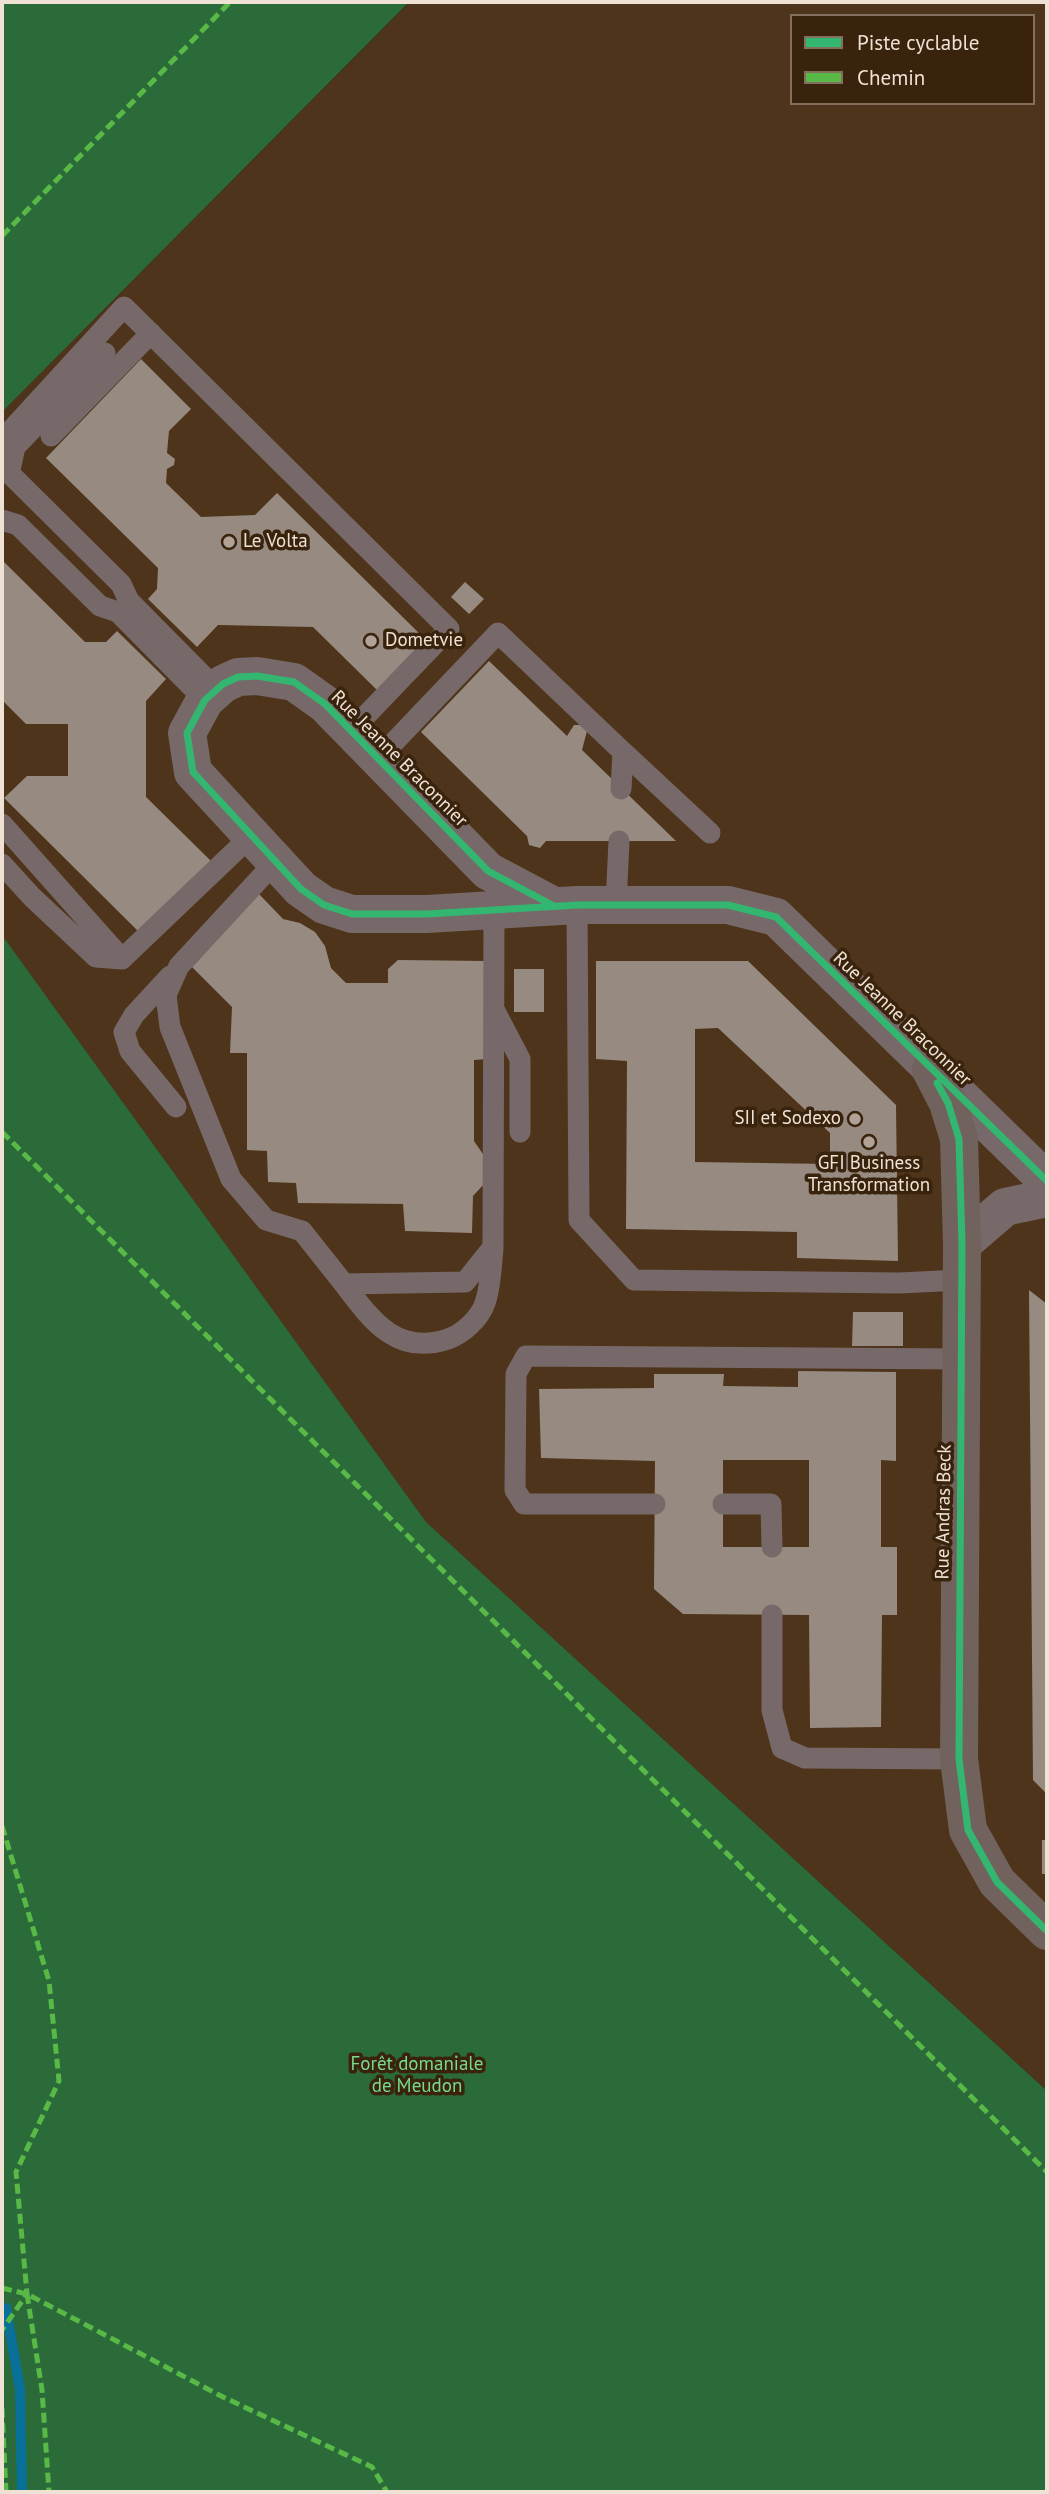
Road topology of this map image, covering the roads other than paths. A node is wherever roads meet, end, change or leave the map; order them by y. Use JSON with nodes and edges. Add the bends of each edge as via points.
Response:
{"nodes":[{"id":1,"x":151,"y":333,"type":"junction"},
{"id":2,"x":105,"y":353,"type":"dead end"},
{"id":3,"x":51,"y":436,"type":"dead end"},
{"id":4,"x":2,"y":440,"type":"edge"},
{"id":5,"x":5,"y":470,"type":"edge"},
{"id":6,"x":2,"y":520,"type":"edge"},
{"id":7,"x":211,"y":694,"type":"junction"},
{"id":8,"x":351,"y":731,"type":"junction"},
{"id":9,"x":623,"y":752,"type":"junction"},
{"id":10,"x":378,"y":759,"type":"junction"},
{"id":11,"x":621,"y":789,"type":"dead end"},
{"id":12,"x":2,"y":824,"type":"edge"},
{"id":13,"x":710,"y":833,"type":"dead end"},
{"id":14,"x":619,"y":841,"type":"dead end"},
{"id":15,"x":264,"y":848,"type":"junction"},
{"id":16,"x":2,"y":864,"type":"edge"},
{"id":17,"x":616,"y":905,"type":"junction"},
{"id":18,"x":565,"y":906,"type":"junction"},
{"id":19,"x":494,"y":910,"type":"junction"},
{"id":20,"x":122,"y":959,"type":"junction"},
{"id":21,"x":179,"y":966,"type":"junction"},
{"id":22,"x":494,"y":1009,"type":"junction"},
{"id":23,"x":931,"y":1070,"type":"junction"},
{"id":24,"x":176,"y":1107,"type":"dead end"},
{"id":25,"x":520,"y":1132,"type":"dead end"},
{"id":26,"x":1047,"y":1181,"type":"edge"},
{"id":27,"x":1047,"y":1198,"type":"edge"},
{"id":28,"x":493,"y":1247,"type":"junction"},
{"id":29,"x":962,"y":1262,"type":"junction"},
{"id":30,"x":344,"y":1284,"type":"junction"},
{"id":31,"x":961,"y":1359,"type":"junction"},
{"id":32,"x":655,"y":1504,"type":"dead end"},
{"id":33,"x":723,"y":1504,"type":"dead end"},
{"id":34,"x":772,"y":1547,"type":"dead end"},
{"id":35,"x":772,"y":1615,"type":"dead end"},
{"id":36,"x":959,"y":1759,"type":"junction"},
{"id":37,"x":1047,"y":1931,"type":"edge"}],
"edges":[{"from":1,"to":3,"type":"lane"},
{"from":1,"to":4,"type":"lane","via":[[124,307]]},
{"from":1,"to":8,"type":"lane","via":[[449,629]]},
{"from":2,"to":5,"type":"lane","via":[[15,447]]},
{"from":5,"to":7,"type":"lane","via":[[121,583],[130,601]]},
{"from":6,"to":7,"type":"lane","via":[[18,525],[100,606],[118,612]]},
{"from":7,"to":8,"type":"street","name":"Rue Jeanne Braconnier","via":[[237,677],[294,682],[325,704]]},
{"from":7,"to":15,"type":"street","name":"Rue Jeanne Braconnier","via":[[187,733],[193,772]]},
{"from":8,"to":10,"type":"street","name":"Rue Jeanne Braconnier"},
{"from":9,"to":10,"type":"lane","via":[[498,633]]},
{"from":9,"to":11,"type":"lane"},
{"from":9,"to":13,"type":"lane"},
{"from":10,"to":18,"type":"street","name":"Rue Jeanne Braconnier","via":[[488,871]]},
{"from":12,"to":20,"type":"lane"},
{"from":14,"to":17,"type":"lane"},
{"from":15,"to":19,"type":"street","name":"Rue Jeanne Braconnier","via":[[302,889],[324,905],[352,914]]},
{"from":15,"to":20,"type":"lane"},
{"from":15,"to":21,"type":"lane"},
{"from":16,"to":20,"type":"lane","via":[[96,957]]},
{"from":17,"to":18,"type":"street","name":"Rue Jeanne Braconnier"},
{"from":17,"to":23,"type":"street","name":"Rue Jeanne Braconnier","via":[[728,905],[775,917]]},
{"from":18,"to":19,"type":"street","name":"Rue Jeanne Braconnier"},
{"from":18,"to":29,"type":"lane","via":[[579,1220],[634,1280],[900,1283]]},
{"from":19,"to":22,"type":"lane"},
{"from":21,"to":24,"type":"lane","via":[[124,1032],[130,1051]]},
{"from":21,"to":30,"type":"lane","via":[[166,995],[170,1027],[231,1179],[266,1220],[302,1231]]},
{"from":22,"to":25,"type":"lane","via":[[520,1059]]},
{"from":22,"to":28,"type":"lane"},
{"from":23,"to":26,"type":"street","name":"Rue Jeanne Braconnier"},
{"from":23,"to":29,"type":"street","name":"Rue Andras Beck","via":[[959,1139]]},
{"from":27,"to":29,"type":"street","via":[[1006,1207]]},
{"from":28,"to":30,"type":"lane","via":[[465,1282]]},
{"from":28,"to":30,"type":"lane","via":[[485,1304],[462,1335],[430,1345],[398,1340],[370,1319]]},
{"from":29,"to":31,"type":"street","name":"Rue Andras Beck"},
{"from":31,"to":32,"type":"lane","via":[[526,1356],[516,1374],[515,1490],[524,1504]]},
{"from":31,"to":36,"type":"street","name":"Rue Andras Beck"},
{"from":33,"to":34,"type":"lane","via":[[771,1504]]},
{"from":35,"to":36,"type":"lane","via":[[772,1710],[782,1748],[804,1758]]},
{"from":36,"to":37,"type":"street","name":"Rue Andras Beck","via":[[968,1830],[997,1882]]}]}
